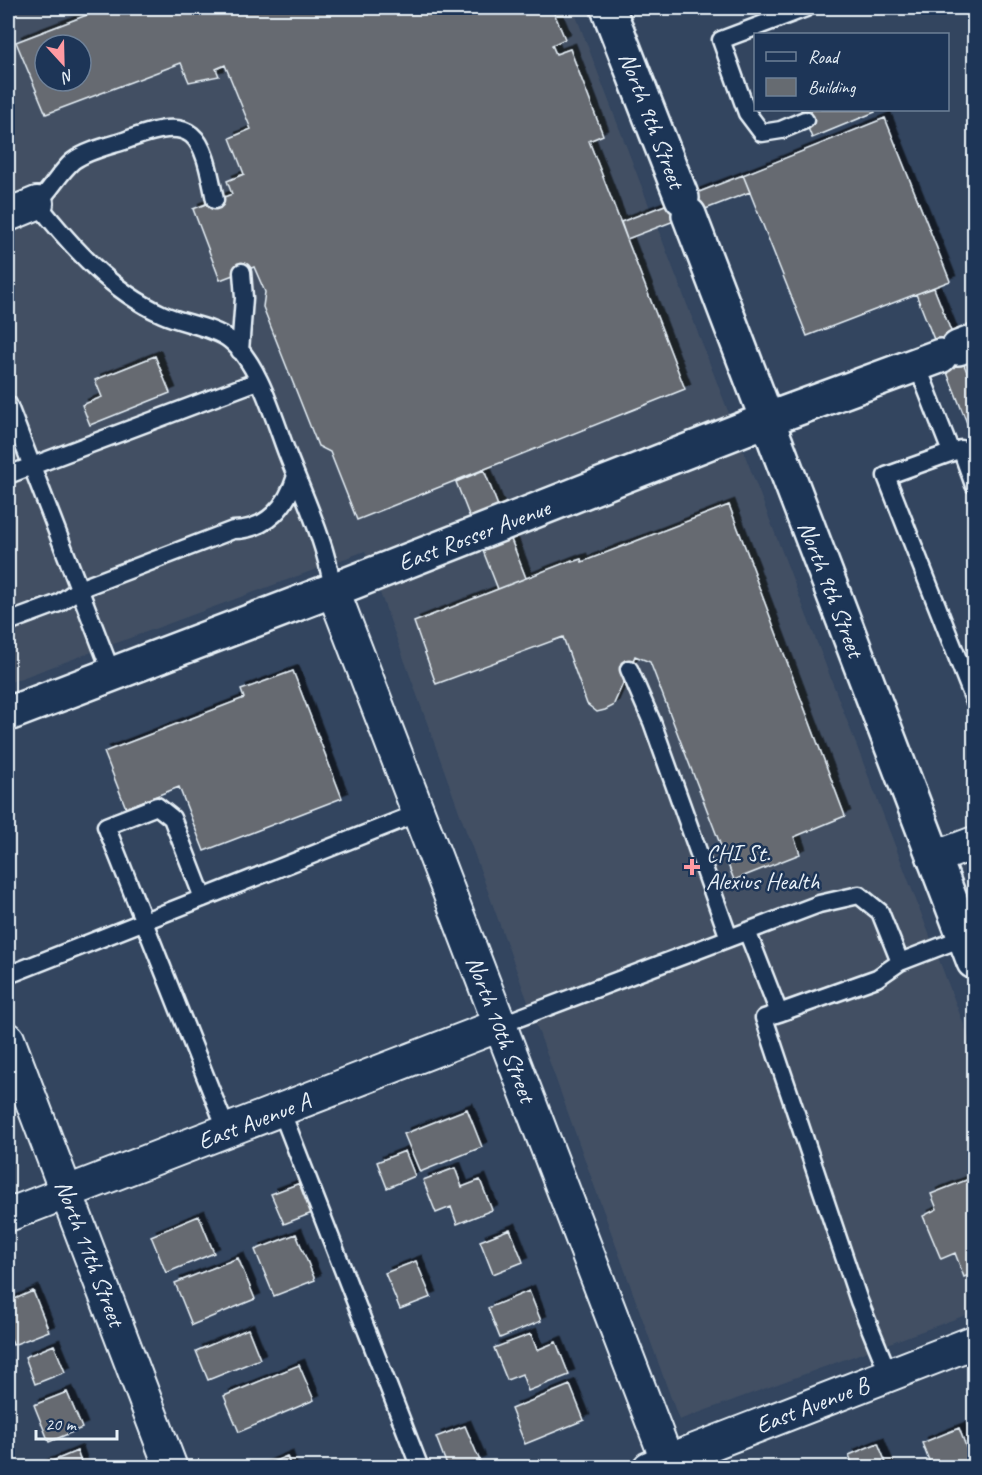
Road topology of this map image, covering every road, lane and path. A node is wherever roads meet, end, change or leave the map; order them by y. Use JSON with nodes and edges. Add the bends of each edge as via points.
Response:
{"nodes":[{"id":1,"x":608,"y":8,"type":"edge"},
{"id":2,"x":806,"y":8,"type":"edge"},
{"id":3,"x":805,"y":120,"type":"dead end"},
{"id":4,"x":215,"y":200,"type":"dead end"},
{"id":5,"x":37,"y":203,"type":"junction"},
{"id":6,"x":8,"y":215,"type":"edge"},
{"id":7,"x":242,"y":272,"type":"dead end"},
{"id":8,"x":240,"y":351,"type":"junction"},
{"id":9,"x":948,"y":353,"type":"edge"},
{"id":10,"x":258,"y":381,"type":"junction"},
{"id":11,"x":8,"y":404,"type":"edge"},
{"id":12,"x":766,"y":420,"type":"junction"},
{"id":13,"x":951,"y":452,"type":"junction"},
{"id":14,"x":33,"y":467,"type":"junction"},
{"id":15,"x":8,"y":475,"type":"edge"},
{"id":16,"x":296,"y":476,"type":"junction"},
{"id":17,"x":975,"y":485,"type":"edge"},
{"id":18,"x":79,"y":589,"type":"junction"},
{"id":19,"x":333,"y":590,"type":"junction"},
{"id":20,"x":8,"y":622,"type":"edge"},
{"id":21,"x":629,"y":669,"type":"dead end"},
{"id":22,"x":112,"y":674,"type":"junction"},
{"id":23,"x":975,"y":700,"type":"edge"},
{"id":24,"x":8,"y":714,"type":"edge"},
{"id":25,"x":418,"y":813,"type":"junction"},
{"id":26,"x":975,"y":843,"type":"edge"},
{"id":27,"x":934,"y":858,"type":"junction"},
{"id":28,"x":203,"y":898,"type":"junction"},
{"id":29,"x":145,"y":921,"type":"junction"},
{"id":30,"x":747,"y":931,"type":"junction"},
{"id":31,"x":729,"y":938,"type":"junction"},
{"id":32,"x":970,"y":949,"type":"edge"},
{"id":33,"x":900,"y":962,"type":"junction"},
{"id":34,"x":8,"y":975,"type":"edge"},
{"id":35,"x":779,"y":1013,"type":"junction"},
{"id":36,"x":500,"y":1025,"type":"junction"},
{"id":37,"x":8,"y":1039,"type":"edge"},
{"id":38,"x":281,"y":1110,"type":"junction"},
{"id":39,"x":227,"y":1131,"type":"junction"},
{"id":40,"x":67,"y":1192,"type":"junction"},
{"id":41,"x":8,"y":1215,"type":"edge"},
{"id":42,"x":975,"y":1342,"type":"edge"},
{"id":43,"x":889,"y":1375,"type":"junction"},
{"id":44,"x":662,"y":1465,"type":"edge"},
{"id":45,"x":171,"y":1467,"type":"edge"},
{"id":46,"x":420,"y":1467,"type":"edge"}],
"edges":[{"from":1,"to":12,"type":"main road","name":"North 9th Street"},
{"from":2,"to":3,"type":"lane","via":[[721,40],[747,114],[762,133]]},
{"from":4,"to":5,"type":"lane","via":[[199,142],[190,133],[165,128],[76,159]]},
{"from":5,"to":6,"type":"street"},
{"from":5,"to":8,"type":"lane","via":[[66,239],[116,285],[179,322],[229,339]]},
{"from":7,"to":8,"type":"lane"},
{"from":8,"to":10,"type":"lane"},
{"from":9,"to":12,"type":"main road","name":"East Rosser Avenue"},
{"from":9,"to":13,"type":"lane"},
{"from":10,"to":14,"type":"lane"},
{"from":10,"to":16,"type":"lane"},
{"from":11,"to":14,"type":"lane"},
{"from":12,"to":19,"type":"main road","name":"East Rosser Avenue"},
{"from":12,"to":27,"type":"main road","name":"North 9th Street"},
{"from":13,"to":17,"type":"lane","via":[[961,449]]},
{"from":13,"to":23,"type":"lane","via":[[886,476]]},
{"from":14,"to":15,"type":"lane"},
{"from":14,"to":18,"type":"lane"},
{"from":16,"to":18,"type":"lane","via":[[279,511],[261,524],[233,530]]},
{"from":16,"to":19,"type":"lane","via":[[323,546]]},
{"from":18,"to":20,"type":"lane","via":[[59,603]]},
{"from":18,"to":22,"type":"lane"},
{"from":19,"to":22,"type":"main road","name":"East Rosser Avenue"},
{"from":19,"to":25,"type":"street","name":"North 10th Street"},
{"from":21,"to":31,"type":"lane","via":[[652,722]]},
{"from":22,"to":24,"type":"main road","name":"East Rosser Avenue"},
{"from":25,"to":28,"type":"lane"},
{"from":25,"to":36,"type":"street","name":"North 10th Street"},
{"from":26,"to":27,"type":"street"},
{"from":27,"to":32,"type":"main road","name":"North 9th Street"},
{"from":28,"to":29,"type":"lane"},
{"from":28,"to":29,"type":"lane","via":[[171,818],[157,806],[106,826]]},
{"from":29,"to":34,"type":"lane"},
{"from":29,"to":39,"type":"lane"},
{"from":30,"to":31,"type":"lane"},
{"from":30,"to":33,"type":"lane","via":[[819,904],[859,895],[880,912]]},
{"from":30,"to":35,"type":"lane"},
{"from":31,"to":36,"type":"lane"},
{"from":32,"to":33,"type":"lane"},
{"from":33,"to":35,"type":"lane","via":[[877,978]]},
{"from":35,"to":43,"type":"lane","via":[[764,1018],[860,1302]]},
{"from":36,"to":38,"type":"street","name":"East Avenue A"},
{"from":36,"to":44,"type":"street","name":"North 10th Street"},
{"from":37,"to":40,"type":"street","name":"North 11th Street"},
{"from":38,"to":39,"type":"street","name":"East Avenue A"},
{"from":38,"to":46,"type":"lane"},
{"from":39,"to":40,"type":"street","name":"East Avenue A"},
{"from":40,"to":41,"type":"street","name":"East Avenue A"},
{"from":40,"to":45,"type":"street","name":"North 11th Street"},
{"from":42,"to":43,"type":"street","name":"East Avenue B"},
{"from":43,"to":44,"type":"street","name":"East Avenue B"}]}
